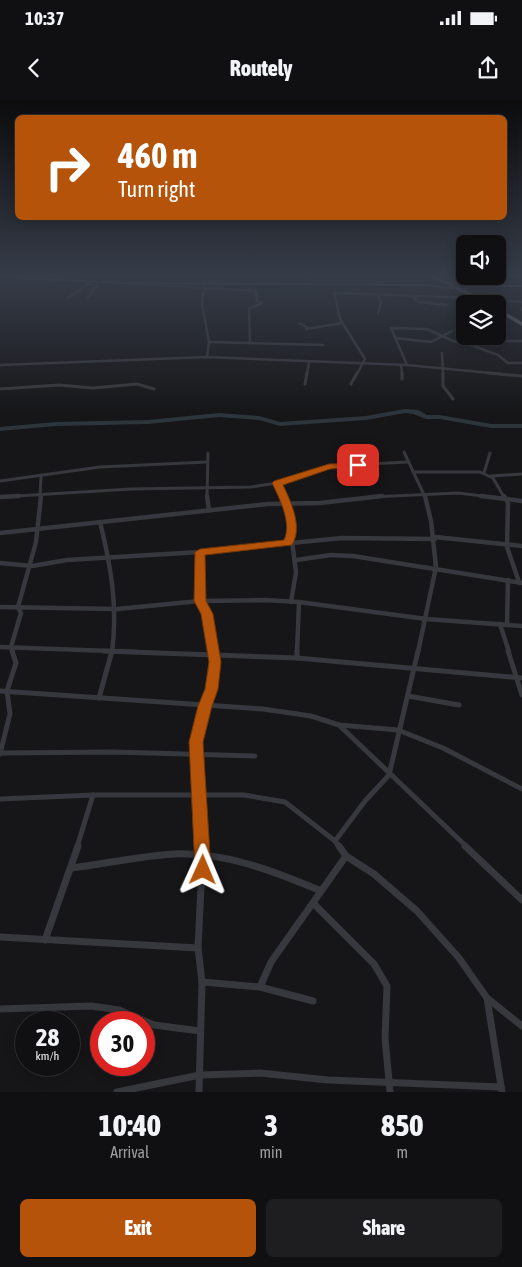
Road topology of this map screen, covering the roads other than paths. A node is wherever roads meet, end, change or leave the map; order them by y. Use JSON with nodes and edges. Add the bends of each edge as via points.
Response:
{"nodes":[{"id":1,"x":205,"y":322,"type":"edge"},
{"id":2,"x":251,"y":322,"type":"edge"},
{"id":3,"x":299,"y":322,"type":"dead end"},
{"id":4,"x":343,"y":323,"type":"joint"},
{"id":5,"x":452,"y":331,"type":"dead end"},
{"id":6,"x":443,"y":336,"type":"junction"},
{"id":7,"x":395,"y":338,"type":"junction"},
{"id":8,"x":456,"y":340,"type":"edge"},
{"id":9,"x":522,"y":340,"type":"edge"},
{"id":10,"x":506,"y":341,"type":"edge"},
{"id":11,"x":209,"y":342,"type":"junction"},
{"id":12,"x":250,"y":343,"type":"junction"},
{"id":13,"x":323,"y":345,"type":"dead end"},
{"id":14,"x":470,"y":345,"type":"edge"},
{"id":15,"x":442,"y":353,"type":"dead end"},
{"id":16,"x":207,"y":357,"type":"junction"},
{"id":17,"x":310,"y":362,"type":"junction"},
{"id":18,"x":522,"y":363,"type":"edge"},
{"id":19,"x":0,"y":365,"type":"edge"},
{"id":20,"x":364,"y":365,"type":"junction"},
{"id":21,"x":401,"y":365,"type":"junction"},
{"id":22,"x":407,"y":365,"type":"junction"},
{"id":23,"x":442,"y":369,"type":"junction"},
{"id":24,"x":522,"y":376,"type":"edge"},
{"id":25,"x":402,"y":379,"type":"dead end"},
{"id":26,"x":305,"y":384,"type":"dead end"},
{"id":27,"x":351,"y":384,"type":"dead end"},
{"id":28,"x":0,"y":389,"type":"edge"},
{"id":29,"x":154,"y":389,"type":"dead end"},
{"id":30,"x":453,"y":398,"type":"dead end"},
{"id":31,"x":404,"y":452,"type":"dead end"},
{"id":32,"x":208,"y":453,"type":"dead end"},
{"id":33,"x":490,"y":453,"type":"dead end"},
{"id":34,"x":207,"y":462,"type":"junction"},
{"id":35,"x":408,"y":462,"type":"junction"},
{"id":36,"x":413,"y":472,"type":"junction"},
{"id":37,"x":484,"y":473,"type":"junction"},
{"id":38,"x":522,"y":474,"type":"edge"},
{"id":39,"x":42,"y":475,"type":"junction"},
{"id":40,"x":491,"y":476,"type":"junction"},
{"id":41,"x":0,"y":481,"type":"edge"},
{"id":42,"x":277,"y":483,"type":"junction"},
{"id":43,"x":206,"y":489,"type":"junction"},
{"id":44,"x":41,"y":493,"type":"junction"},
{"id":45,"x":424,"y":493,"type":"junction"},
{"id":46,"x":0,"y":497,"type":"edge"},
{"id":47,"x":507,"y":500,"type":"junction"},
{"id":48,"x":522,"y":501,"type":"edge"},
{"id":49,"x":287,"y":504,"type":"junction"},
{"id":50,"x":209,"y":510,"type":"junction"},
{"id":51,"x":100,"y":522,"type":"junction"},
{"id":52,"x":39,"y":530,"type":"junction"},
{"id":53,"x":0,"y":532,"type":"edge"},
{"id":54,"x":292,"y":534,"type":"junction"},
{"id":55,"x":435,"y":538,"type":"junction"},
{"id":56,"x":300,"y":541,"type":"junction"},
{"id":57,"x":290,"y":542,"type":"junction"},
{"id":58,"x":508,"y":545,"type":"junction"},
{"id":59,"x":522,"y":546,"type":"edge"},
{"id":60,"x":200,"y":552,"type":"junction"},
{"id":61,"x":110,"y":556,"type":"junction"},
{"id":62,"x":296,"y":560,"type":"junction"},
{"id":63,"x":0,"y":564,"type":"edge"},
{"id":64,"x":32,"y":566,"type":"junction"},
{"id":65,"x":436,"y":568,"type":"junction"},
{"id":66,"x":508,"y":580,"type":"junction"},
{"id":67,"x":520,"y":582,"type":"edge"},
{"id":68,"x":200,"y":601,"type":"junction"},
{"id":69,"x":291,"y":602,"type":"junction"},
{"id":70,"x":299,"y":602,"type":"junction"},
{"id":71,"x":0,"y":607,"type":"edge"},
{"id":72,"x":18,"y":608,"type":"junction"},
{"id":73,"x":117,"y":609,"type":"junction"},
{"id":74,"x":426,"y":618,"type":"junction"},
{"id":75,"x":500,"y":624,"type":"junction"},
{"id":76,"x":507,"y":624,"type":"junction"},
{"id":77,"x":522,"y":626,"type":"edge"},
{"id":78,"x":0,"y":647,"type":"edge"},
{"id":79,"x":11,"y":647,"type":"junction"},
{"id":80,"x":114,"y":650,"type":"junction"},
{"id":81,"x":212,"y":654,"type":"junction"},
{"id":82,"x":297,"y":658,"type":"junction"},
{"id":83,"x":414,"y":668,"type":"junction"},
{"id":84,"x":515,"y":677,"type":"junction"},
{"id":85,"x":522,"y":678,"type":"edge"},
{"id":86,"x":0,"y":691,"type":"edge"},
{"id":87,"x":6,"y":691,"type":"junction"},
{"id":88,"x":522,"y":695,"type":"edge"},
{"id":89,"x":408,"y":696,"type":"junction"},
{"id":90,"x":99,"y":698,"type":"junction"},
{"id":91,"x":459,"y":705,"type":"dead end"},
{"id":92,"x":205,"y":706,"type":"junction"},
{"id":93,"x":339,"y":725,"type":"junction"},
{"id":94,"x":398,"y":730,"type":"junction"},
{"id":95,"x":0,"y":754,"type":"edge"},
{"id":96,"x":198,"y":754,"type":"junction"},
{"id":97,"x":255,"y":756,"type":"dead end"},
{"id":98,"x":389,"y":775,"type":"junction"},
{"id":99,"x":522,"y":789,"type":"edge"},
{"id":100,"x":93,"y":794,"type":"junction"},
{"id":101,"x":200,"y":795,"type":"junction"},
{"id":102,"x":0,"y":799,"type":"edge"},
{"id":103,"x":335,"y":841,"type":"junction"},
{"id":104,"x":204,"y":854,"type":"junction"},
{"id":105,"x":346,"y":856,"type":"junction"},
{"id":106,"x":72,"y":868,"type":"junction"},
{"id":107,"x":321,"y":891,"type":"junction"},
{"id":108,"x":522,"y":900,"type":"edge"},
{"id":109,"x":313,"y":903,"type":"junction"},
{"id":110,"x":0,"y":937,"type":"edge"},
{"id":111,"x":45,"y":940,"type":"junction"},
{"id":112,"x":198,"y":948,"type":"junction"},
{"id":113,"x":202,"y":982,"type":"junction"},
{"id":114,"x":260,"y":987,"type":"junction"},
{"id":115,"x":487,"y":998,"type":"junction"},
{"id":116,"x":313,"y":1001,"type":"dead end"},
{"id":117,"x":0,"y":1008,"type":"edge"},
{"id":118,"x":522,"y":1026,"type":"edge"},
{"id":119,"x":200,"y":1031,"type":"junction"},
{"id":120,"x":200,"y":1075,"type":"junction"},
{"id":121,"x":388,"y":1080,"type":"junction"},
{"id":122,"x":502,"y":1089,"type":"edge"},
{"id":123,"x":128,"y":1091,"type":"edge"},
{"id":124,"x":117,"y":1092,"type":"edge"},
{"id":125,"x":199,"y":1092,"type":"edge"},
{"id":126,"x":390,"y":1092,"type":"edge"}],
"edges":[{"from":1,"to":11,"type":"street"},
{"from":2,"to":12,"type":"street"},
{"from":3,"to":4,"type":"street","via":[[307,329]]},
{"from":4,"to":20,"type":"street","via":[[365,359]]},
{"from":5,"to":6,"type":"street"},
{"from":6,"to":7,"type":"street","via":[[431,342]]},
{"from":6,"to":7,"type":"street","via":[[427,329],[398,326],[392,328]]},
{"from":6,"to":8,"type":"street"},
{"from":7,"to":22,"type":"street"},
{"from":9,"to":10,"type":"street"},
{"from":11,"to":12,"type":"street"},
{"from":11,"to":16,"type":"street"},
{"from":12,"to":13,"type":"street"},
{"from":14,"to":18,"type":"street","via":[[498,355],[508,363]]},
{"from":15,"to":23,"type":"street"},
{"from":16,"to":17,"type":"street"},
{"from":16,"to":19,"type":"street"},
{"from":17,"to":20,"type":"street"},
{"from":17,"to":26,"type":"street"},
{"from":20,"to":21,"type":"street"},
{"from":20,"to":27,"type":"street"},
{"from":21,"to":22,"type":"street"},
{"from":21,"to":25,"type":"street"},
{"from":22,"to":23,"type":"street"},
{"from":23,"to":24,"type":"street"},
{"from":23,"to":30,"type":"street","via":[[444,386]]},
{"from":28,"to":29,"type":"street","via":[[136,384]]},
{"from":31,"to":35,"type":"street"},
{"from":32,"to":34,"type":"street"},
{"from":33,"to":37,"type":"street"},
{"from":34,"to":39,"type":"street","via":[[100,467]]},
{"from":34,"to":43,"type":"street"},
{"from":35,"to":36,"type":"street"},
{"from":35,"to":42,"type":"street","via":[[329,466]]},
{"from":36,"to":37,"type":"street"},
{"from":36,"to":45,"type":"street"},
{"from":37,"to":40,"type":"street"},
{"from":38,"to":40,"type":"street"},
{"from":39,"to":41,"type":"street"},
{"from":39,"to":44,"type":"street"},
{"from":40,"to":47,"type":"street"},
{"from":42,"to":43,"type":"street","via":[[251,488]]},
{"from":42,"to":49,"type":"street"},
{"from":43,"to":44,"type":"street"},
{"from":43,"to":50,"type":"street"},
{"from":44,"to":46,"type":"street"},
{"from":44,"to":52,"type":"street"},
{"from":45,"to":47,"type":"street","via":[[458,493]]},
{"from":45,"to":49,"type":"street"},
{"from":45,"to":55,"type":"street"},
{"from":47,"to":48,"type":"street"},
{"from":47,"to":58,"type":"street"},
{"from":49,"to":50,"type":"street"},
{"from":49,"to":54,"type":"street"},
{"from":50,"to":51,"type":"street"},
{"from":51,"to":52,"type":"street"},
{"from":51,"to":61,"type":"street"},
{"from":52,"to":53,"type":"street"},
{"from":52,"to":64,"type":"street"},
{"from":54,"to":56,"type":"street"},
{"from":54,"to":57,"type":"street"},
{"from":55,"to":56,"type":"street"},
{"from":55,"to":58,"type":"street"},
{"from":55,"to":65,"type":"street"},
{"from":56,"to":57,"type":"street"},
{"from":57,"to":60,"type":"street"},
{"from":57,"to":62,"type":"street"},
{"from":58,"to":59,"type":"street"},
{"from":58,"to":67,"type":"street"},
{"from":60,"to":61,"type":"street"},
{"from":60,"to":68,"type":"street"},
{"from":61,"to":64,"type":"street"},
{"from":61,"to":73,"type":"street"},
{"from":62,"to":65,"type":"street","via":[[353,556]]},
{"from":62,"to":69,"type":"street","via":[[296,584]]},
{"from":63,"to":64,"type":"street"},
{"from":64,"to":72,"type":"street"},
{"from":65,"to":66,"type":"street"},
{"from":65,"to":74,"type":"street"},
{"from":66,"to":67,"type":"street"},
{"from":66,"to":76,"type":"street"},
{"from":68,"to":69,"type":"street","via":[[250,599]]},
{"from":68,"to":73,"type":"street"},
{"from":68,"to":81,"type":"street","via":[[207,614]]},
{"from":69,"to":70,"type":"street"},
{"from":70,"to":74,"type":"street"},
{"from":70,"to":82,"type":"street"},
{"from":71,"to":72,"type":"street"},
{"from":72,"to":73,"type":"street"},
{"from":72,"to":79,"type":"street","via":[[21,613]]},
{"from":73,"to":80,"type":"street"},
{"from":74,"to":75,"type":"street"},
{"from":74,"to":83,"type":"street"},
{"from":75,"to":76,"type":"street"},
{"from":75,"to":84,"type":"street"},
{"from":76,"to":77,"type":"street"},
{"from":78,"to":79,"type":"street"},
{"from":79,"to":80,"type":"street"},
{"from":79,"to":87,"type":"street","via":[[16,663]]},
{"from":80,"to":81,"type":"street"},
{"from":80,"to":90,"type":"street"},
{"from":81,"to":82,"type":"street"},
{"from":81,"to":92,"type":"street","via":[[215,662],[212,689]]},
{"from":82,"to":83,"type":"street"},
{"from":83,"to":84,"type":"street"},
{"from":83,"to":89,"type":"street"},
{"from":84,"to":85,"type":"street"},
{"from":84,"to":88,"type":"street"},
{"from":86,"to":87,"type":"street"},
{"from":87,"to":90,"type":"street"},
{"from":87,"to":95,"type":"street","via":[[10,714]]},
{"from":89,"to":91,"type":"street"},
{"from":89,"to":94,"type":"street"},
{"from":90,"to":92,"type":"street"},
{"from":92,"to":93,"type":"street","via":[[263,709],[311,716]]},
{"from":92,"to":96,"type":"street","via":[[196,742]]},
{"from":93,"to":94,"type":"street"},
{"from":93,"to":98,"type":"street","via":[[371,753]]},
{"from":94,"to":98,"type":"street"},
{"from":94,"to":99,"type":"street","via":[[443,748]]},
{"from":95,"to":96,"type":"street"},
{"from":96,"to":97,"type":"street"},
{"from":96,"to":101,"type":"street"},
{"from":98,"to":103,"type":"street"},
{"from":98,"to":108,"type":"street"},
{"from":100,"to":101,"type":"street"},
{"from":100,"to":102,"type":"street"},
{"from":100,"to":106,"type":"street"},
{"from":101,"to":103,"type":"street","via":[[244,795],[285,802]]},
{"from":101,"to":104,"type":"street"},
{"from":103,"to":105,"type":"street"},
{"from":104,"to":106,"type":"street","via":[[173,854]]},
{"from":104,"to":107,"type":"street","via":[[258,868]]},
{"from":104,"to":112,"type":"street"},
{"from":105,"to":107,"type":"street"},
{"from":105,"to":115,"type":"street","via":[[374,874],[417,911]]},
{"from":106,"to":111,"type":"street"},
{"from":107,"to":109,"type":"street"},
{"from":109,"to":114,"type":"street","via":[[272,962]]},
{"from":109,"to":121,"type":"street","via":[[374,964],[387,986],[384,1038]]},
{"from":110,"to":111,"type":"street"},
{"from":111,"to":112,"type":"street"},
{"from":112,"to":113,"type":"street"},
{"from":113,"to":114,"type":"street"},
{"from":113,"to":119,"type":"street"},
{"from":114,"to":116,"type":"street"},
{"from":115,"to":118,"type":"street"},
{"from":115,"to":122,"type":"street"},
{"from":117,"to":119,"type":"street","via":[[91,1006],[119,1010],[154,1025]]},
{"from":119,"to":120,"type":"street"},
{"from":120,"to":121,"type":"street","via":[[260,1073],[328,1080]]},
{"from":120,"to":123,"type":"street"},
{"from":120,"to":125,"type":"street"},
{"from":121,"to":122,"type":"street"},
{"from":121,"to":126,"type":"street"},
{"from":123,"to":124,"type":"street"}]}
